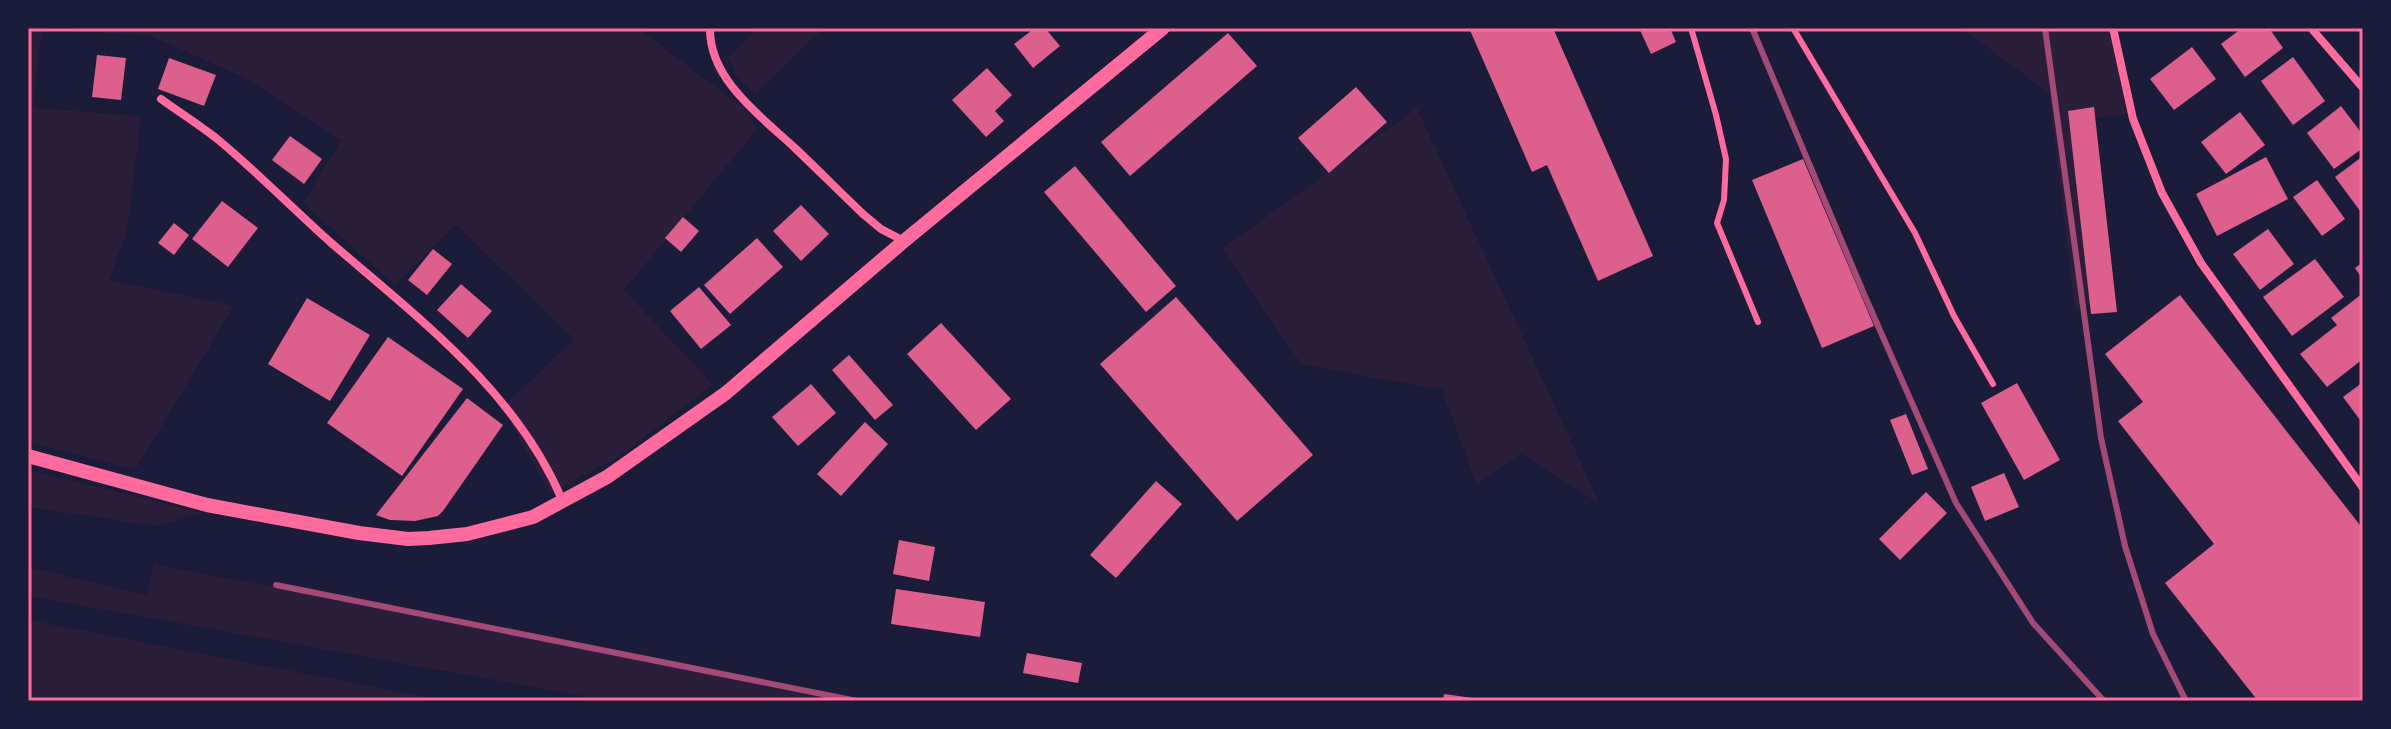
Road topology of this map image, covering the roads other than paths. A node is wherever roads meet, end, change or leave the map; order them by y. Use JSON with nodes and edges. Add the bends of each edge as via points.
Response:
{"nodes":[{"id":1,"x":710,"y":28,"type":"edge"},
{"id":2,"x":1163,"y":28,"type":"edge"},
{"id":3,"x":1691,"y":28,"type":"edge"},
{"id":4,"x":1793,"y":28,"type":"edge"},
{"id":5,"x":2113,"y":28,"type":"edge"},
{"id":6,"x":2311,"y":28,"type":"edge"},
{"id":7,"x":2363,"y":88,"type":"edge"},
{"id":8,"x":161,"y":99,"type":"dead end"},
{"id":9,"x":904,"y":241,"type":"junction"},
{"id":10,"x":1758,"y":322,"type":"dead end"},
{"id":11,"x":1993,"y":384,"type":"dead end"},
{"id":12,"x":28,"y":456,"type":"edge"},
{"id":13,"x":2363,"y":488,"type":"edge"},
{"id":14,"x":563,"y":502,"type":"junction"}],
"edges":[{"from":1,"to":9,"type":"street","via":[[709,43],[742,99],[863,214]]},
{"from":2,"to":9,"type":"street"},
{"from":3,"to":10,"type":"lane","via":[[1726,159],[1717,223]]},
{"from":4,"to":11,"type":"lane","via":[[1915,233]]},
{"from":5,"to":13,"type":"street","via":[[2133,119],[2162,193],[2210,276]]},
{"from":6,"to":7,"type":"street"},
{"from":8,"to":14,"type":"street","via":[[217,139],[458,353],[525,430]]},
{"from":9,"to":14,"type":"street","via":[[726,393]]},
{"from":12,"to":14,"type":"street","via":[[207,505],[408,539],[507,525]]}]}
